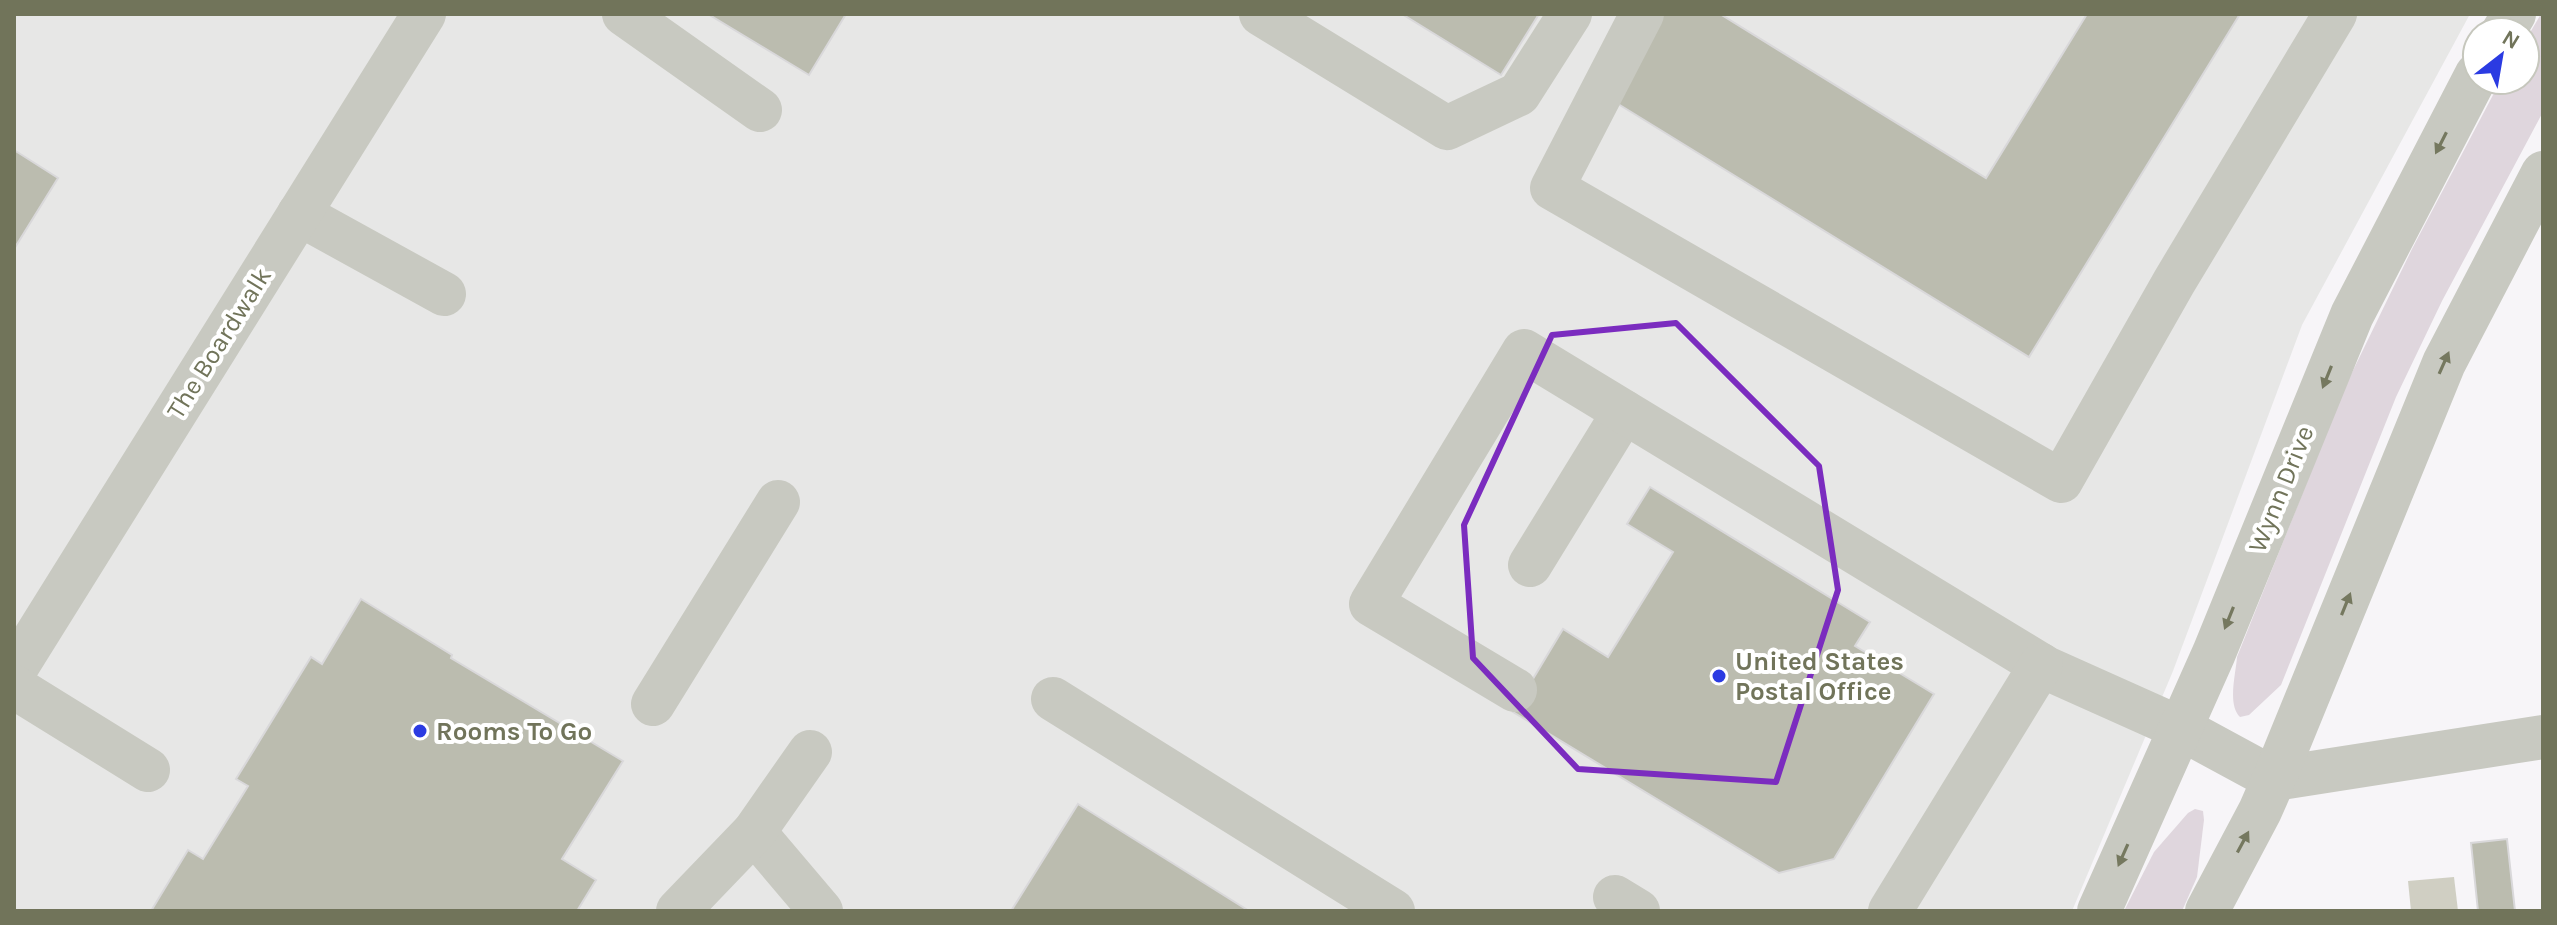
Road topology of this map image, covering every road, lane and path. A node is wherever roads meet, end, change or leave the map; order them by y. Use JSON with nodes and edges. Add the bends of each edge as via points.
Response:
{"nodes":[{"id":1,"x":424,"y":14,"type":"edge"},
{"id":2,"x":624,"y":14,"type":"edge"},
{"id":3,"x":1261,"y":14,"type":"edge"},
{"id":4,"x":1570,"y":14,"type":"edge"},
{"id":5,"x":1642,"y":14,"type":"edge"},
{"id":6,"x":2335,"y":14,"type":"edge"},
{"id":7,"x":2466,"y":96,"type":"edge"},
{"id":8,"x":760,"y":110,"type":"dead end"},
{"id":9,"x":2543,"y":173,"type":"edge"},
{"id":10,"x":299,"y":214,"type":"junction"},
{"id":11,"x":444,"y":294,"type":"dead end"},
{"id":12,"x":1624,"y":412,"type":"junction"},
{"id":13,"x":778,"y":502,"type":"dead end"},
{"id":14,"x":1530,"y":565,"type":"dead end"},
{"id":15,"x":2041,"y":665,"type":"junction"},
{"id":16,"x":14,"y":671,"type":"edge"},
{"id":17,"x":14,"y":687,"type":"edge"},
{"id":18,"x":1515,"y":690,"type":"dead end"},
{"id":19,"x":1053,"y":699,"type":"dead end"},
{"id":20,"x":653,"y":704,"type":"dead end"},
{"id":21,"x":2180,"y":728,"type":"junction"},
{"id":22,"x":2543,"y":737,"type":"edge"},
{"id":23,"x":810,"y":752,"type":"dead end"},
{"id":24,"x":148,"y":770,"type":"dead end"},
{"id":25,"x":2274,"y":779,"type":"junction"},
{"id":26,"x":754,"y":832,"type":"junction"},
{"id":27,"x":678,"y":911,"type":"edge"},
{"id":28,"x":821,"y":911,"type":"edge"},
{"id":29,"x":1393,"y":911,"type":"edge"},
{"id":30,"x":1890,"y":911,"type":"edge"},
{"id":31,"x":2099,"y":911,"type":"edge"},
{"id":32,"x":2207,"y":911,"type":"edge"}],
"edges":[{"from":1,"to":10,"type":"street","name":"The Boardwalk"},
{"from":2,"to":8,"type":"street"},
{"from":3,"to":4,"type":"street","via":[[1447,128],[1519,94]]},
{"from":5,"to":6,"type":"street","via":[[1552,188],[2061,481]]},
{"from":7,"to":21,"type":"street","name":"Wynn Drive","one_way":true,"via":[[2352,315]]},
{"from":25,"to":9,"type":"street","one_way":true,"via":[[2444,363]]},
{"from":10,"to":11,"type":"street"},
{"from":10,"to":16,"type":"street","name":"The Boardwalk"},
{"from":12,"to":14,"type":"street"},
{"from":12,"to":15,"type":"street"},
{"from":12,"to":18,"type":"street","via":[[1524,351],[1371,604]]},
{"from":13,"to":20,"type":"street"},
{"from":15,"to":21,"type":"street"},
{"from":15,"to":30,"type":"street"},
{"from":17,"to":24,"type":"street"},
{"from":19,"to":29,"type":"street"},
{"from":21,"to":25,"type":"street"},
{"from":21,"to":31,"type":"street","name":"Wynn Drive","one_way":true},
{"from":22,"to":25,"type":"street"},
{"from":23,"to":26,"type":"street"},
{"from":32,"to":25,"type":"street","one_way":true},
{"from":26,"to":27,"type":"street"},
{"from":26,"to":28,"type":"street"}]}
